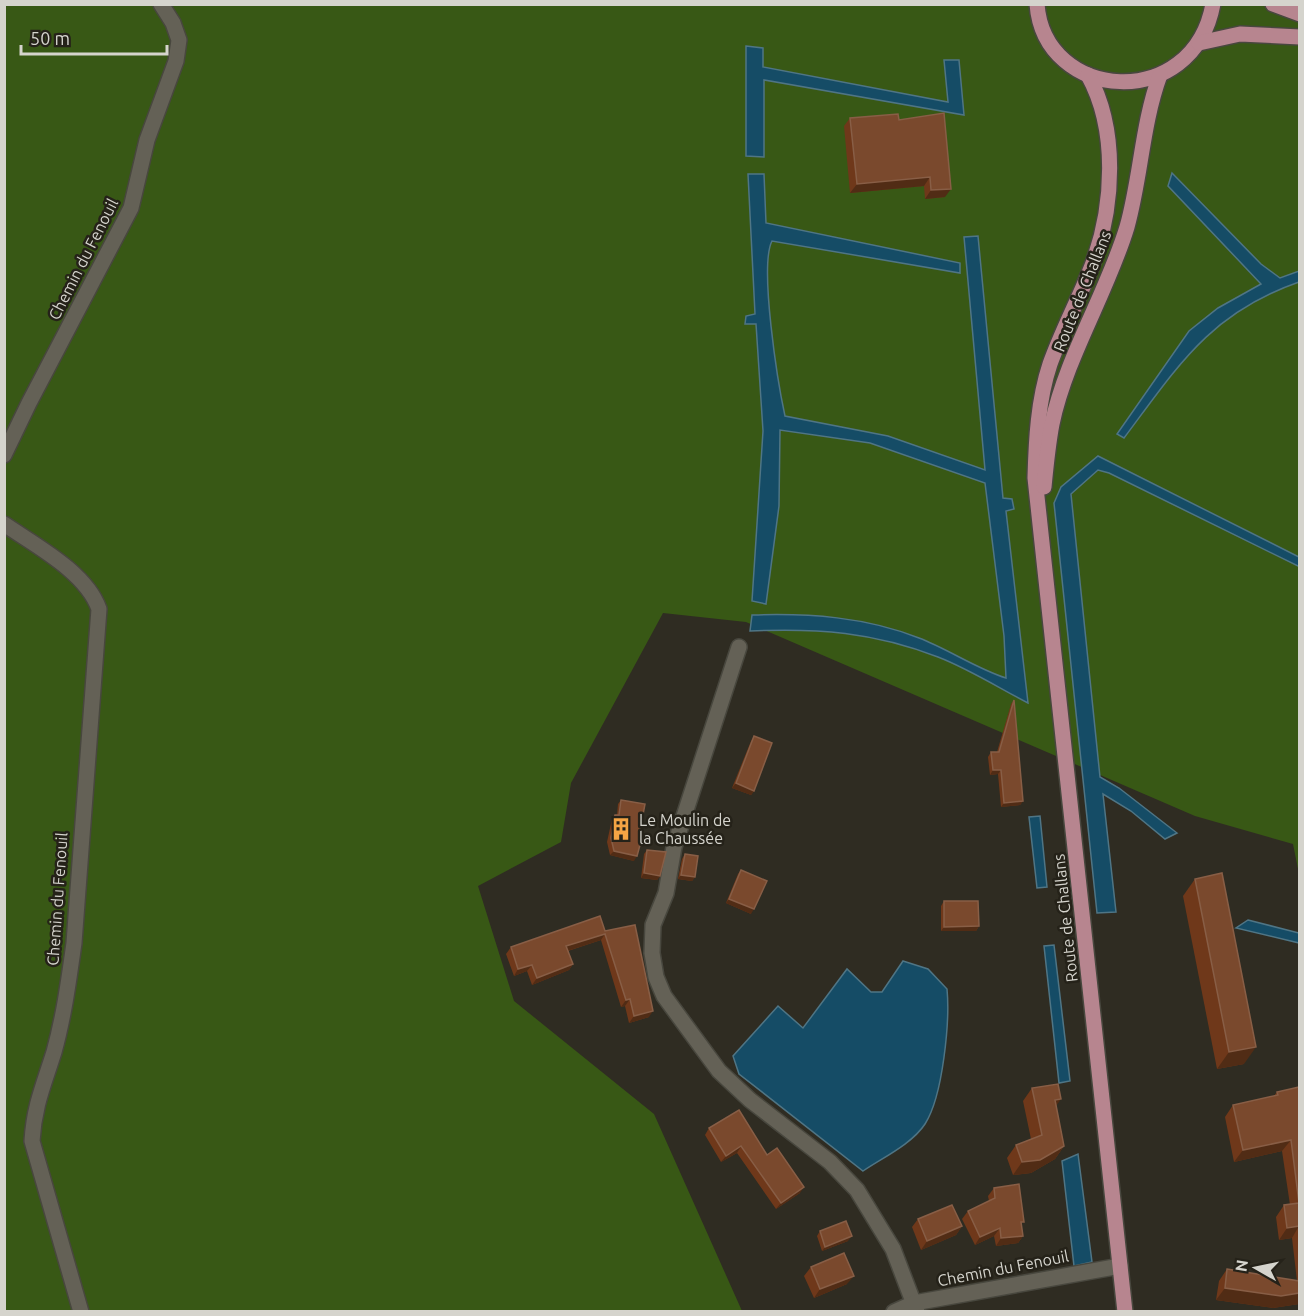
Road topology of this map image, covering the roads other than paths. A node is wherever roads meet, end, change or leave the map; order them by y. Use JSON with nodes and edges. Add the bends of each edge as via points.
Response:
{"nodes":[{"id":1,"x":161,"y":4,"type":"edge"},
{"id":2,"x":1213,"y":4,"type":"edge"},
{"id":3,"x":1273,"y":4,"type":"edge"},
{"id":4,"x":1035,"y":7,"type":"edge"},
{"id":5,"x":1299,"y":14,"type":"edge"},
{"id":6,"x":1299,"y":37,"type":"edge"},
{"id":7,"x":1199,"y":43,"type":"junction"},
{"id":8,"x":1089,"y":75,"type":"junction"},
{"id":9,"x":1160,"y":75,"type":"junction"},
{"id":10,"x":4,"y":455,"type":"edge"},
{"id":11,"x":1040,"y":520,"type":"junction"},
{"id":12,"x":4,"y":524,"type":"edge"},
{"id":13,"x":738,"y":647,"type":"dead end"},
{"id":14,"x":1120,"y":1266,"type":"junction"},
{"id":15,"x":916,"y":1307,"type":"edge"},
{"id":16,"x":81,"y":1311,"type":"edge"},
{"id":17,"x":894,"y":1311,"type":"edge"},
{"id":18,"x":1125,"y":1311,"type":"edge"}],
"edges":[{"from":1,"to":10,"type":"street","name":"Chemin du Fenouil","via":[[178,40],[176,61],[147,140],[132,207]]},
{"from":2,"to":7,"type":"main road","via":[[1210,22]]},
{"from":3,"to":5,"type":"main road"},
{"from":4,"to":8,"type":"main road","via":[[1055,50]]},
{"from":6,"to":7,"type":"main road","via":[[1240,34]]},
{"from":7,"to":9,"type":"main road","via":[[1182,62]]},
{"from":8,"to":9,"type":"main road","via":[[1112,82],[1137,82]]},
{"from":8,"to":11,"type":"main road","name":"Route de Challans","via":[[1106,122],[1109,165],[1105,217],[1094,261],[1050,365],[1045,386],[1036,435],[1035,478]]},
{"from":9,"to":11,"type":"main road","name":"Route de Challans","via":[[1116,261],[1079,343],[1052,423]]},
{"from":11,"to":14,"type":"main road","name":"Route de Challans"},
{"from":12,"to":16,"type":"street","name":"Chemin du Fenouil","via":[[80,578],[99,609],[74,943],[54,1052],[33,1114],[32,1141]]},
{"from":13,"to":15,"type":"street","via":[[674,847],[666,893],[653,925],[656,977],[664,996],[719,1071],[830,1162],[857,1190],[893,1249]]},
{"from":14,"to":15,"type":"street","name":"Chemin du Fenouil"},
{"from":14,"to":18,"type":"main road","name":"Route de Challans"},
{"from":15,"to":17,"type":"street","name":"Chemin du Fenouil"}]}
